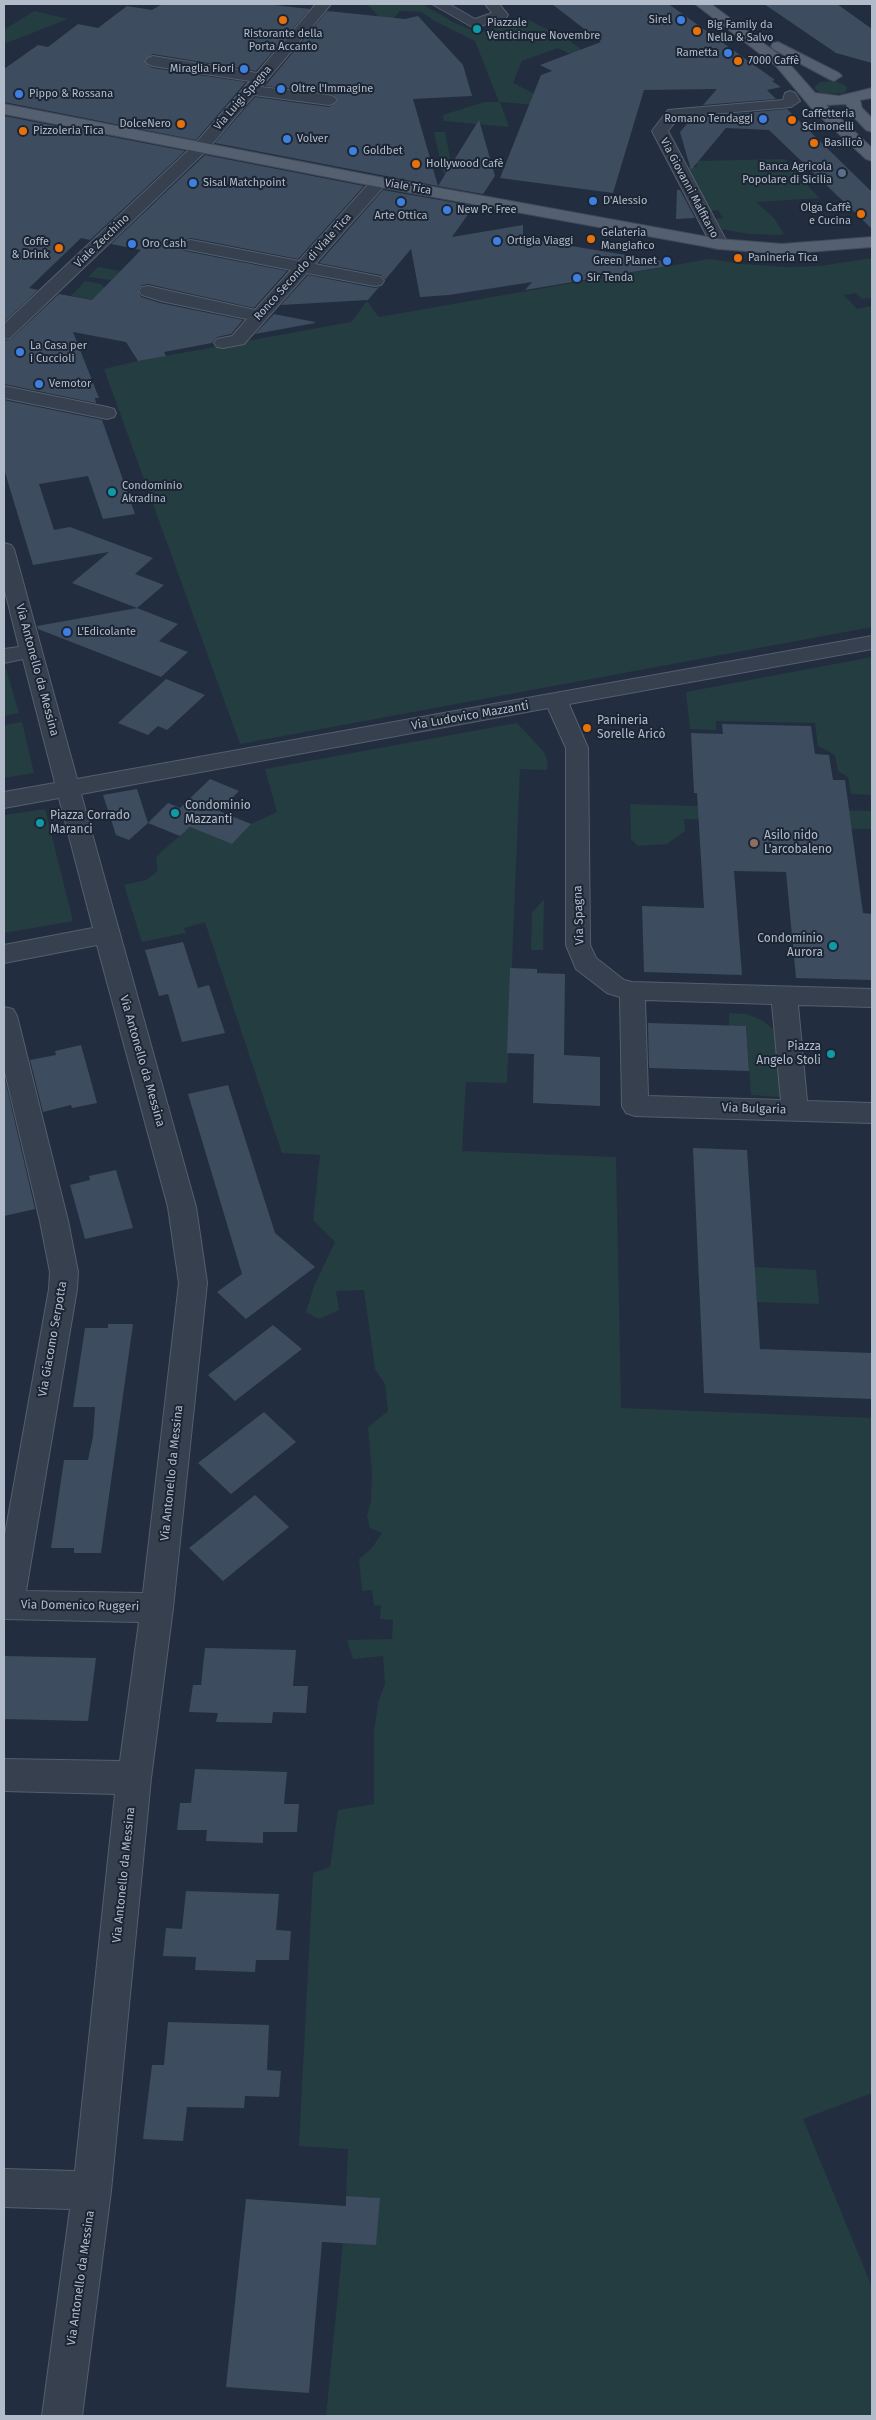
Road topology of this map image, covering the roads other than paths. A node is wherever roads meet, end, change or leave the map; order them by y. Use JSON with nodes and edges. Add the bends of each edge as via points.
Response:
{"nodes":[{"id":1,"x":324,"y":4,"type":"edge"},
{"id":2,"x":439,"y":4,"type":"edge"},
{"id":3,"x":492,"y":4,"type":"edge"},
{"id":4,"x":702,"y":4,"type":"edge"},
{"id":5,"x":724,"y":4,"type":"edge"},
{"id":6,"x":256,"y":58,"type":"dead end"},
{"id":7,"x":153,"y":61,"type":"dead end"},
{"id":8,"x":275,"y":61,"type":"junction"},
{"id":9,"x":256,"y":84,"type":"junction"},
{"id":10,"x":850,"y":85,"type":"edge"},
{"id":11,"x":802,"y":92,"type":"junction"},
{"id":12,"x":329,"y":100,"type":"dead end"},
{"id":13,"x":663,"y":101,"type":"dead end"},
{"id":14,"x":4,"y":109,"type":"edge"},
{"id":15,"x":872,"y":127,"type":"edge"},
{"id":16,"x":201,"y":147,"type":"junction"},
{"id":17,"x":872,"y":156,"type":"edge"},
{"id":18,"x":379,"y":182,"type":"junction"},
{"id":19,"x":872,"y":236,"type":"edge"},
{"id":20,"x":872,"y":242,"type":"edge"},
{"id":21,"x":719,"y":244,"type":"junction"},
{"id":22,"x":191,"y":245,"type":"dead end"},
{"id":23,"x":813,"y":247,"type":"junction"},
{"id":24,"x":303,"y":267,"type":"junction"},
{"id":25,"x":375,"y":281,"type":"dead end"},
{"id":26,"x":148,"y":290,"type":"dead end"},
{"id":27,"x":259,"y":316,"type":"junction"},
{"id":28,"x":4,"y":334,"type":"edge"},
{"id":29,"x":223,"y":343,"type":"dead end"},
{"id":30,"x":4,"y":392,"type":"edge"},
{"id":31,"x":107,"y":413,"type":"dead end"},
{"id":32,"x":4,"y":550,"type":"edge"},
{"id":33,"x":872,"y":642,"type":"edge"},
{"id":34,"x":32,"y":651,"type":"junction"},
{"id":35,"x":4,"y":656,"type":"edge"},
{"id":36,"x":556,"y":700,"type":"junction"},
{"id":37,"x":68,"y":790,"type":"junction"},
{"id":38,"x":4,"y":800,"type":"edge"},
{"id":39,"x":107,"y":934,"type":"junction"},
{"id":40,"x":4,"y":954,"type":"edge"},
{"id":41,"x":632,"y":992,"type":"junction"},
{"id":42,"x":784,"y":996,"type":"junction"},
{"id":43,"x":872,"y":998,"type":"edge"},
{"id":44,"x":4,"y":1016,"type":"edge"},
{"id":45,"x":795,"y":1110,"type":"junction"},
{"id":46,"x":872,"y":1112,"type":"edge"},
{"id":47,"x":6,"y":1605,"type":"edge"},
{"id":48,"x":157,"y":1608,"type":"junction"},
{"id":49,"x":4,"y":1776,"type":"edge"},
{"id":50,"x":134,"y":1778,"type":"junction"},
{"id":51,"x":4,"y":2188,"type":"edge"},
{"id":52,"x":92,"y":2191,"type":"junction"},
{"id":53,"x":62,"y":2416,"type":"edge"}],
"edges":[{"from":1,"to":8,"type":"street","name":"Via Luigi Spagna"},
{"from":2,"to":3,"type":"street","via":[[474,24],[501,15]]},
{"from":4,"to":11,"type":"main road","via":[[781,63]]},
{"from":5,"to":10,"type":"main road","via":[[784,50]]},
{"from":6,"to":8,"type":"street"},
{"from":7,"to":9,"type":"street"},
{"from":8,"to":9,"type":"street","name":"Via Luigi Spagna"},
{"from":9,"to":12,"type":"street"},
{"from":9,"to":16,"type":"street","name":"Via Luigi Spagna"},
{"from":10,"to":11,"type":"main road","via":[[831,101]]},
{"from":10,"to":11,"type":"main road","via":[[812,78]]},
{"from":10,"to":15,"type":"main road","via":[[855,109]]},
{"from":11,"to":13,"type":"street"},
{"from":11,"to":17,"type":"main road"},
{"from":11,"to":21,"type":"street","name":"Via Giovanni Malfitano","via":[[786,104],[674,113],[660,131]]},
{"from":14,"to":16,"type":"main road","name":"Viale Tica"},
{"from":16,"to":18,"type":"main road","name":"Viale Tica"},
{"from":16,"to":28,"type":"street","name":"Viale Zecchino"},
{"from":18,"to":21,"type":"main road","name":"Viale Tica"},
{"from":18,"to":24,"type":"street","name":"Ronco Secondo di Viale Tica"},
{"from":19,"to":23,"type":"main road"},
{"from":20,"to":23,"type":"main road"},
{"from":21,"to":23,"type":"main road","name":"Viale Tica","via":[[758,249]]},
{"from":22,"to":24,"type":"street"},
{"from":24,"to":25,"type":"street"},
{"from":24,"to":27,"type":"street","name":"Ronco Secondo di Viale Tica"},
{"from":26,"to":27,"type":"street"},
{"from":27,"to":29,"type":"street","name":"Ronco Secondo di Viale Tica","via":[[238,340]]},
{"from":30,"to":31,"type":"street"},
{"from":32,"to":34,"type":"street","name":"Via Antonello da Messina"},
{"from":33,"to":36,"type":"street","name":"Via Ludovico Mazzanti"},
{"from":34,"to":35,"type":"street"},
{"from":34,"to":37,"type":"street","name":"Via Antonello da Messina"},
{"from":36,"to":37,"type":"street","name":"Via Ludovico Mazzanti"},
{"from":36,"to":41,"type":"street","name":"Via Spagna","via":[[577,748],[578,945],[585,963],[598,975],[616,987]]},
{"from":37,"to":38,"type":"street","name":"Via Ludovico Mazzanti"},
{"from":37,"to":39,"type":"street","name":"Via Antonello da Messina"},
{"from":39,"to":40,"type":"street"},
{"from":39,"to":48,"type":"street","name":"Via Antonello da Messina","via":[[182,1207],[193,1283]]},
{"from":41,"to":42,"type":"street"},
{"from":41,"to":45,"type":"street","name":"Via Bulgaria","via":[[635,1106]]},
{"from":42,"to":43,"type":"street"},
{"from":42,"to":45,"type":"street"},
{"from":44,"to":47,"type":"street","name":"Via Giacomo Serpotta","via":[[64,1272]]},
{"from":45,"to":46,"type":"street","name":"Via Bulgaria"},
{"from":47,"to":48,"type":"street","name":"Via Domenico Ruggeri"},
{"from":48,"to":50,"type":"street","name":"Via Antonello da Messina"},
{"from":49,"to":50,"type":"street"},
{"from":50,"to":52,"type":"street","name":"Via Antonello da Messina"},
{"from":51,"to":52,"type":"street"},
{"from":52,"to":53,"type":"street","name":"Via Antonello da Messina"}]}
